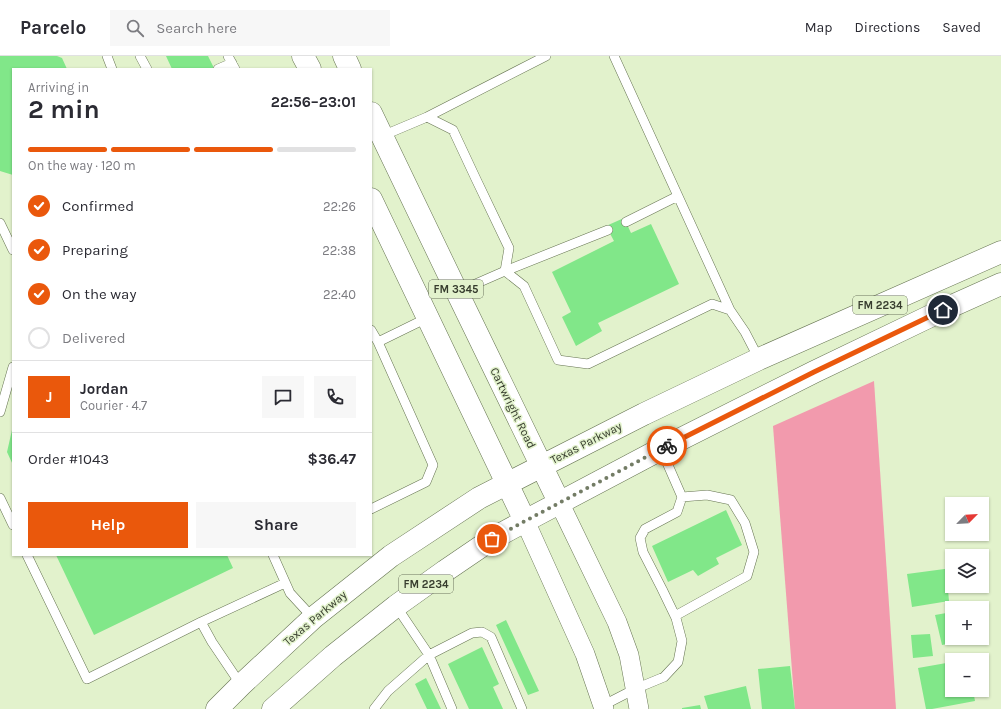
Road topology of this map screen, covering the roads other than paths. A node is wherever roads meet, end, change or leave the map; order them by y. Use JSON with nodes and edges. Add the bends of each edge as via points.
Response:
{"nodes":[{"id":1,"x":107,"y":56,"type":"edge"},
{"id":2,"x":140,"y":56,"type":"edge"},
{"id":3,"x":304,"y":56,"type":"edge"},
{"id":4,"x":344,"y":56,"type":"edge"},
{"id":5,"x":546,"y":56,"type":"edge"},
{"id":6,"x":614,"y":56,"type":"edge"},
{"id":7,"x":232,"y":63,"type":"edge"},
{"id":8,"x":112,"y":68,"type":"edge"},
{"id":9,"x":146,"y":68,"type":"edge"},
{"id":10,"x":220,"y":68,"type":"edge"},
{"id":11,"x":310,"y":68,"type":"edge"},
{"id":12,"x":350,"y":68,"type":"edge"},
{"id":13,"x":372,"y":117,"type":"edge"},
{"id":14,"x":427,"y":117,"type":"junction"},
{"id":15,"x":377,"y":139,"type":"edge"},
{"id":16,"x":678,"y":196,"type":"junction"},
{"id":17,"x":372,"y":201,"type":"edge"},
{"id":18,"x":626,"y":222,"type":"dead end"},
{"id":19,"x":0,"y":223,"type":"edge"},
{"id":20,"x":608,"y":230,"type":"dead end"},
{"id":21,"x":12,"y":248,"type":"edge"},
{"id":22,"x":1001,"y":252,"type":"edge"},
{"id":23,"x":505,"y":271,"type":"junction"},
{"id":24,"x":1001,"y":284,"type":"edge"},
{"id":25,"x":457,"y":292,"type":"junction"},
{"id":26,"x":730,"y":310,"type":"junction"},
{"id":27,"x":427,"y":318,"type":"junction"},
{"id":28,"x":372,"y":332,"type":"edge"},
{"id":29,"x":378,"y":342,"type":"junction"},
{"id":30,"x":759,"y":359,"type":"junction"},
{"id":31,"x":12,"y":370,"type":"edge"},
{"id":32,"x":0,"y":412,"type":"edge"},
{"id":33,"x":661,"y":449,"type":"junction"},
{"id":34,"x":541,"y":466,"type":"junction"},
{"id":35,"x":507,"y":483,"type":"junction"},
{"id":36,"x":682,"y":497,"type":"junction"},
{"id":37,"x":0,"y":498,"type":"edge"},
{"id":38,"x":559,"y":502,"type":"junction"},
{"id":39,"x":372,"y":508,"type":"edge"},
{"id":40,"x":525,"y":521,"type":"junction"},
{"id":41,"x":12,"y":523,"type":"edge"},
{"id":42,"x":27,"y":556,"type":"edge"},
{"id":43,"x":274,"y":556,"type":"edge"},
{"id":44,"x":285,"y":583,"type":"junction"},
{"id":45,"x":396,"y":606,"type":"junction"},
{"id":46,"x":674,"y":616,"type":"junction"},
{"id":47,"x":313,"y":618,"type":"junction"},
{"id":48,"x":201,"y":622,"type":"junction"},
{"id":49,"x":429,"y":655,"type":"junction"},
{"id":50,"x":241,"y":685,"type":"junction"},
{"id":51,"x":635,"y":689,"type":"junction"},
{"id":52,"x":601,"y":708,"type":"edge"},
{"id":53,"x":217,"y":709,"type":"edge"},
{"id":54,"x":273,"y":709,"type":"edge"},
{"id":55,"x":374,"y":709,"type":"edge"},
{"id":56,"x":452,"y":709,"type":"edge"},
{"id":57,"x":522,"y":709,"type":"edge"},
{"id":58,"x":640,"y":709,"type":"edge"}],
"edges":[{"from":1,"to":8,"type":"lane"},
{"from":2,"to":9,"type":"lane"},
{"from":3,"to":11,"type":"main road"},
{"from":4,"to":12,"type":"main road"},
{"from":5,"to":14,"type":"lane"},
{"from":6,"to":16,"type":"lane"},
{"from":7,"to":10,"type":"lane"},
{"from":13,"to":15,"type":"main road","name":"Cartwright Road","number":"FM 3345"},
{"from":14,"to":15,"type":"lane"},
{"from":14,"to":23,"type":"lane","via":[[453,130],[509,248]]},
{"from":15,"to":25,"type":"main road","name":"Cartwright Road","number":"FM 3345"},
{"from":16,"to":18,"type":"lane"},
{"from":16,"to":26,"type":"lane"},
{"from":17,"to":27,"type":"main road","number":"FM 3345"},
{"from":19,"to":21,"type":"lane"},
{"from":20,"to":23,"type":"lane"},
{"from":22,"to":30,"type":"main road","name":"Texas Parkway","number":"FM 2234"},
{"from":23,"to":25,"type":"lane"},
{"from":23,"to":26,"type":"lane","via":[[524,286],[558,360],[588,364],[712,304]]},
{"from":24,"to":33,"type":"main road","number":"FM 2234","via":[[821,369]]},
{"from":25,"to":34,"type":"main road","name":"Cartwright Road","number":"FM 3345"},
{"from":26,"to":30,"type":"lane"},
{"from":27,"to":29,"type":"lane"},
{"from":27,"to":35,"type":"main road","number":"FM 3345"},
{"from":28,"to":29,"type":"lane"},
{"from":29,"to":39,"type":"lane","via":[[433,466],[426,482]]},
{"from":30,"to":34,"type":"main road","name":"Texas Parkway","number":"FM 2234"},
{"from":31,"to":32,"type":"lane"},
{"from":33,"to":36,"type":"lane"},
{"from":33,"to":38,"type":"main road","number":"FM 2234"},
{"from":34,"to":35,"type":"main road","name":"Texas Parkway","number":"FM 2234"},
{"from":34,"to":38,"type":"main road","name":"Cartwright Road"},
{"from":35,"to":40,"type":"main road"},
{"from":35,"to":47,"type":"main road","name":"Texas Parkway","number":"FM 2234","via":[[479,498],[391,556]]},
{"from":36,"to":46,"type":"lane","via":[[676,512],[645,529],[640,538],[643,552]]},
{"from":36,"to":46,"type":"lane","via":[[707,495],[731,500],[745,523],[754,552],[747,576]]},
{"from":37,"to":41,"type":"lane"},
{"from":38,"to":40,"type":"main road","number":"FM 2234"},
{"from":38,"to":51,"type":"street","name":"Cartwright Road","via":[[618,622],[629,654]]},
{"from":40,"to":45,"type":"main road","number":"FM 2234","via":[[486,543]]},
{"from":40,"to":52,"type":"street","via":[[585,654]]},
{"from":42,"to":48,"type":"lane","via":[[87,679]]},
{"from":43,"to":44,"type":"lane"},
{"from":44,"to":47,"type":"lane","via":[[290,593]]},
{"from":44,"to":48,"type":"lane"},
{"from":45,"to":49,"type":"lane"},
{"from":45,"to":54,"type":"main road","number":"FM 2234","via":[[333,656]]},
{"from":46,"to":51,"type":"lane","via":[[682,641],[678,662],[664,677]]},
{"from":47,"to":50,"type":"main road","name":"Texas Parkway","number":"FM 2234"},
{"from":48,"to":50,"type":"lane"},
{"from":49,"to":55,"type":"lane","via":[[388,691]]},
{"from":49,"to":56,"type":"lane"},
{"from":49,"to":57,"type":"lane","via":[[472,632],[482,632],[491,637]]},
{"from":50,"to":53,"type":"main road","name":"Texas Parkway","number":"FM 2234"},
{"from":51,"to":52,"type":"lane"},
{"from":51,"to":58,"type":"street","name":"Cartwright Road"}]}
